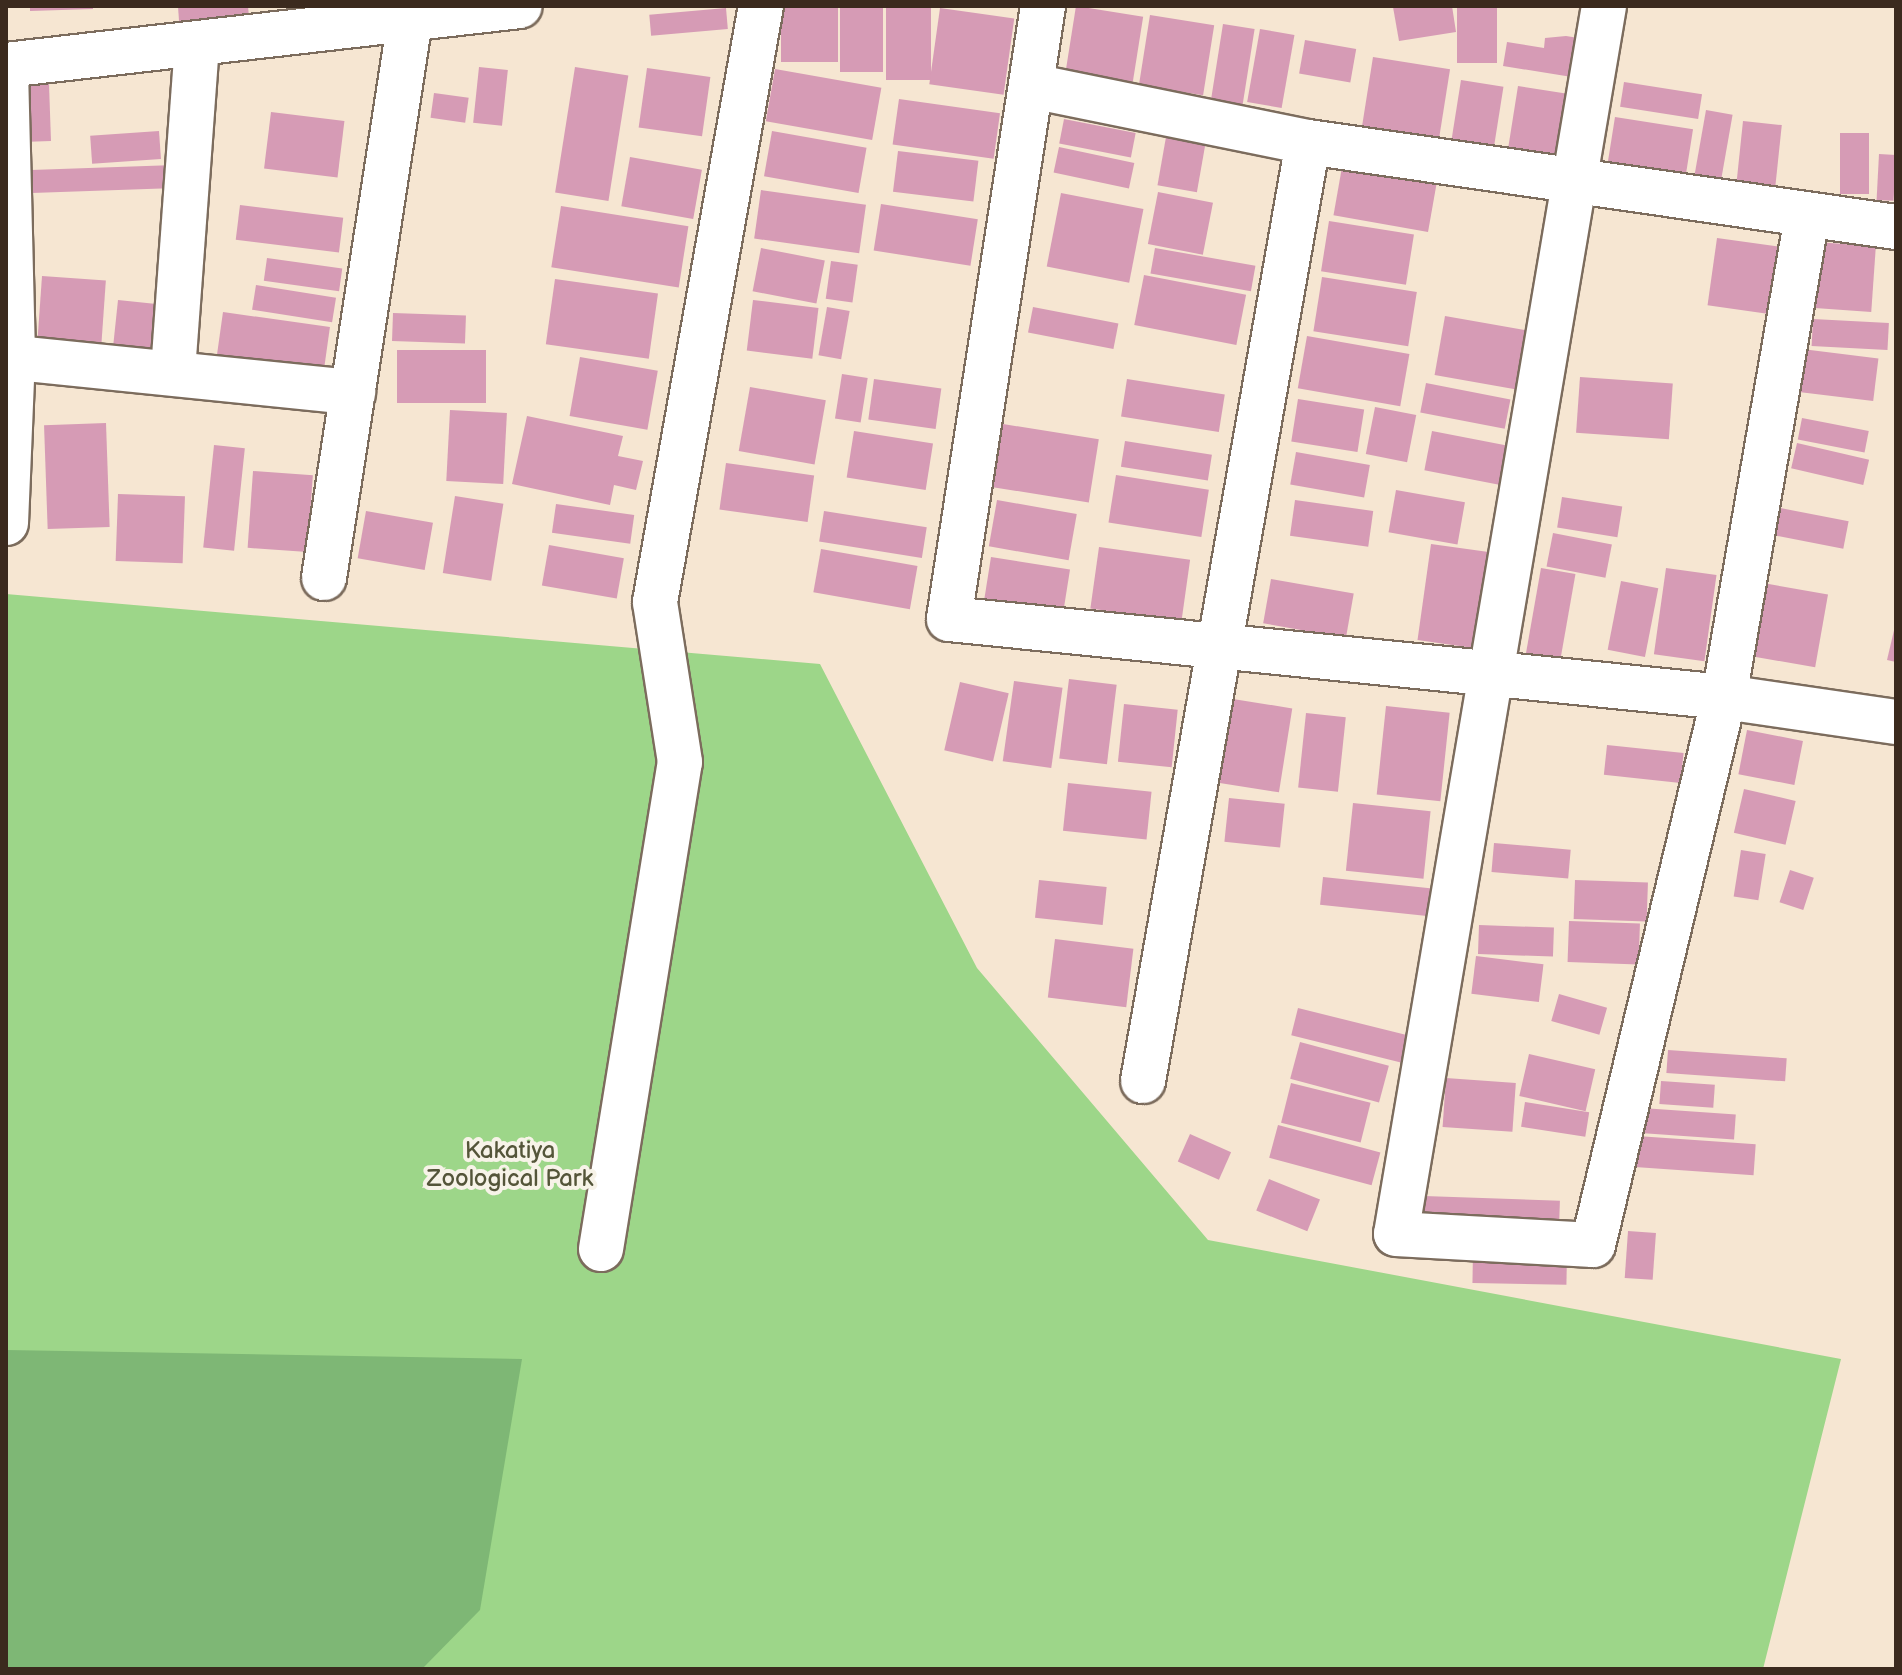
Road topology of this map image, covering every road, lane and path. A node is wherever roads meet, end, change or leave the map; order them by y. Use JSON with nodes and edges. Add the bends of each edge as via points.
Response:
{"nodes":[{"id":1,"x":520,"y":6,"type":"edge"},
{"id":2,"x":761,"y":6,"type":"edge"},
{"id":3,"x":1043,"y":6,"type":"edge"},
{"id":4,"x":1604,"y":6,"type":"edge"},
{"id":5,"x":410,"y":20,"type":"junction"},
{"id":6,"x":281,"y":21,"type":"edge"},
{"id":7,"x":197,"y":48,"type":"junction"},
{"id":8,"x":6,"y":65,"type":"edge"},
{"id":9,"x":1032,"y":86,"type":"junction"},
{"id":10,"x":1308,"y":142,"type":"junction"},
{"id":11,"x":1579,"y":184,"type":"junction"},
{"id":12,"x":1807,"y":217,"type":"junction"},
{"id":13,"x":1896,"y":227,"type":"edge"},
{"id":14,"x":10,"y":357,"type":"edge"},
{"id":15,"x":173,"y":371,"type":"junction"},
{"id":16,"x":353,"y":392,"type":"junction"},
{"id":17,"x":6,"y":523,"type":"edge"},
{"id":18,"x":324,"y":578,"type":"dead end"},
{"id":19,"x":1217,"y":647,"type":"junction"},
{"id":20,"x":1495,"y":673,"type":"junction"},
{"id":21,"x":1724,"y":697,"type":"junction"},
{"id":22,"x":1896,"y":722,"type":"edge"},
{"id":23,"x":1143,"y":1081,"type":"dead end"},
{"id":24,"x":601,"y":1249,"type":"dead end"}],
"edges":[{"from":1,"to":5,"type":"street"},
{"from":2,"to":24,"type":"street","via":[[655,602],[680,762]]},
{"from":3,"to":9,"type":"street"},
{"from":4,"to":11,"type":"street"},
{"from":5,"to":6,"type":"street"},
{"from":5,"to":16,"type":"street"},
{"from":6,"to":7,"type":"street"},
{"from":7,"to":8,"type":"street"},
{"from":7,"to":15,"type":"street"},
{"from":8,"to":14,"type":"street"},
{"from":9,"to":10,"type":"street"},
{"from":9,"to":19,"type":"street","via":[[949,619]]},
{"from":10,"to":11,"type":"street"},
{"from":10,"to":19,"type":"street"},
{"from":11,"to":12,"type":"street"},
{"from":11,"to":20,"type":"street"},
{"from":12,"to":13,"type":"street"},
{"from":12,"to":21,"type":"street"},
{"from":14,"to":15,"type":"street"},
{"from":14,"to":17,"type":"street"},
{"from":15,"to":16,"type":"street"},
{"from":16,"to":18,"type":"street"},
{"from":19,"to":20,"type":"street"},
{"from":19,"to":23,"type":"street"},
{"from":20,"to":21,"type":"street"},
{"from":20,"to":21,"type":"street","via":[[1396,1234],[1593,1245]]},
{"from":21,"to":22,"type":"street"}]}
